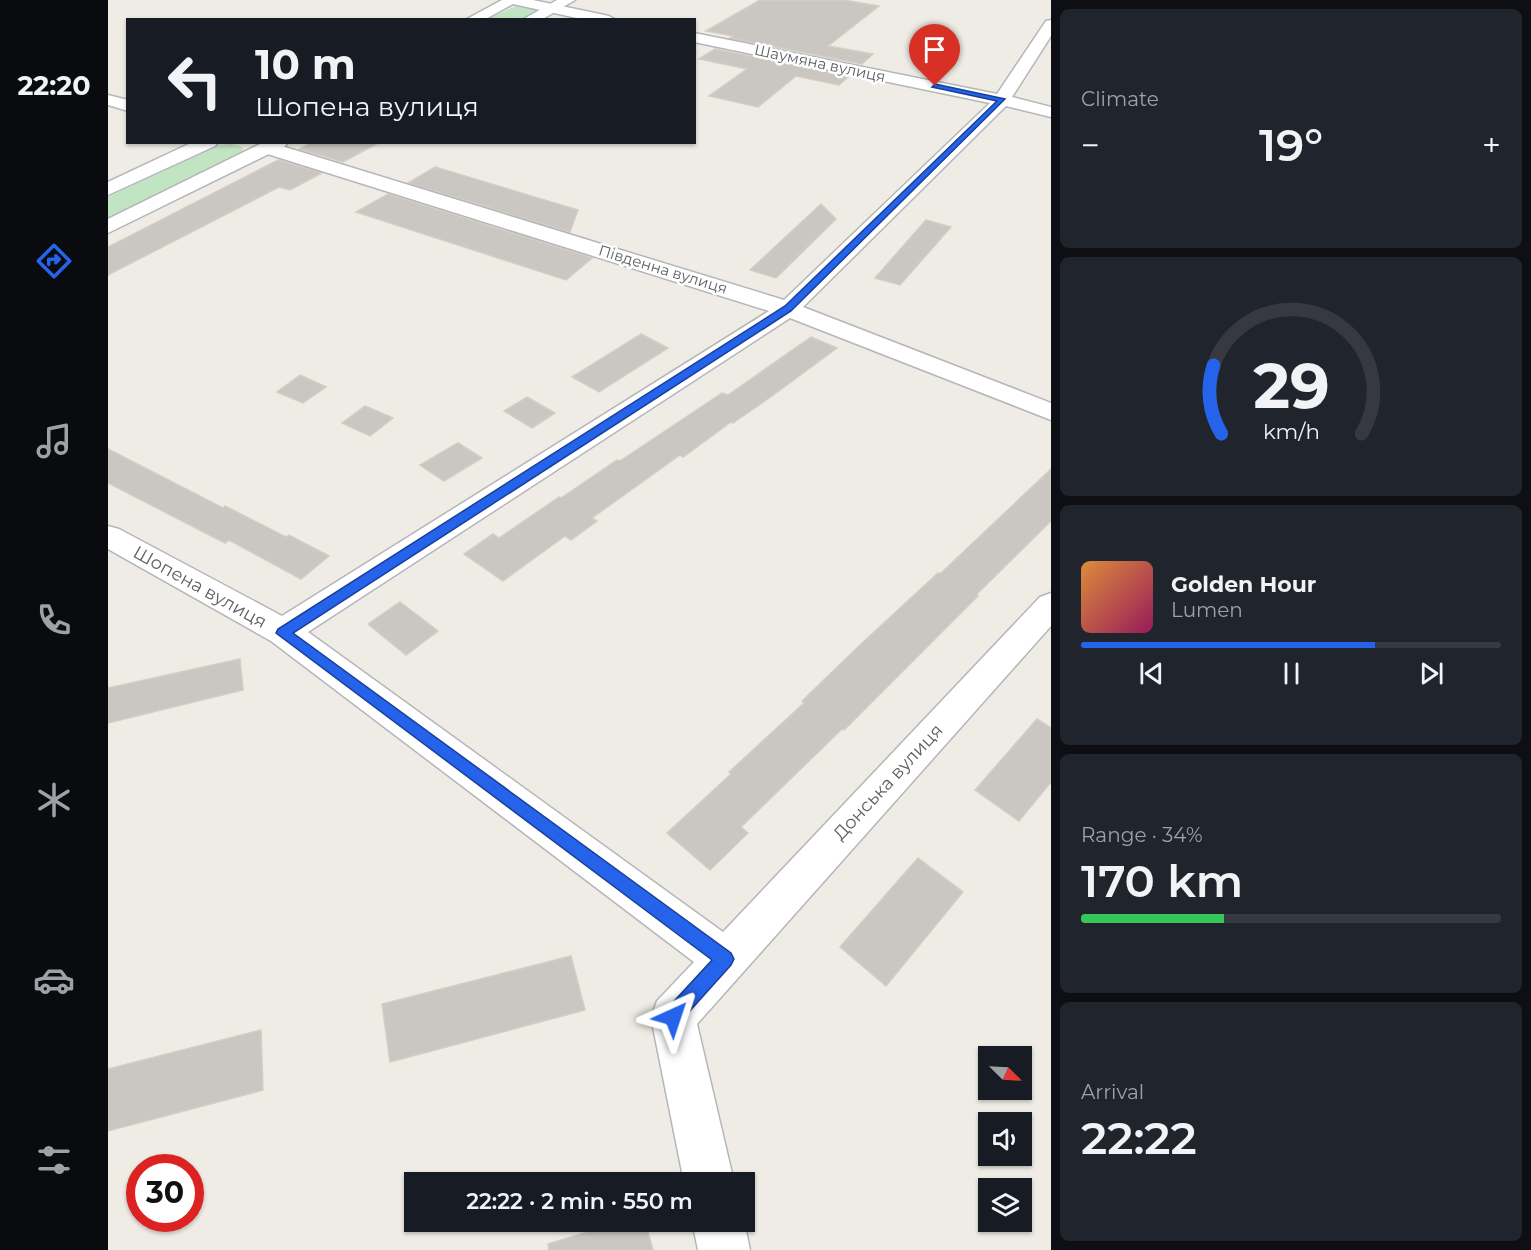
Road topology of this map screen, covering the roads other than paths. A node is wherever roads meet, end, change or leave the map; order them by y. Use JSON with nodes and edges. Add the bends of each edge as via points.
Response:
{"nodes":[{"id":1,"x":513,"y":0,"type":"edge"},
{"id":2,"x":568,"y":0,"type":"edge"},
{"id":3,"x":552,"y":8,"type":"junction"},
{"id":4,"x":476,"y":18,"type":"edge"},
{"id":5,"x":533,"y":18,"type":"edge"},
{"id":6,"x":600,"y":18,"type":"edge"},
{"id":7,"x":1051,"y":24,"type":"edge"},
{"id":8,"x":696,"y":37,"type":"edge"},
{"id":9,"x":1002,"y":99,"type":"junction"},
{"id":10,"x":108,"y":100,"type":"edge"},
{"id":11,"x":126,"y":105,"type":"edge"},
{"id":12,"x":1051,"y":112,"type":"edge"},
{"id":13,"x":204,"y":144,"type":"edge"},
{"id":14,"x":274,"y":145,"type":"edge"},
{"id":15,"x":108,"y":189,"type":"edge"},
{"id":16,"x":108,"y":227,"type":"edge"},
{"id":17,"x":788,"y":309,"type":"junction"},
{"id":18,"x":1051,"y":412,"type":"edge"},
{"id":19,"x":108,"y":536,"type":"edge"},
{"id":20,"x":1051,"y":605,"type":"edge"},
{"id":21,"x":283,"y":633,"type":"junction"},
{"id":22,"x":725,"y":959,"type":"junction"},
{"id":23,"x":707,"y":1172,"type":"edge"},
{"id":24,"x":720,"y":1232,"type":"edge"},
{"id":25,"x":724,"y":1250,"type":"edge"}],
"edges":[{"from":1,"to":3,"type":"street"},
{"from":1,"to":4,"type":"street"},
{"from":2,"to":3,"type":"street"},
{"from":3,"to":5,"type":"street"},
{"from":3,"to":6,"type":"street"},
{"from":7,"to":9,"type":"street"},
{"from":8,"to":9,"type":"street","name":"Шаумяна вулиця"},
{"from":9,"to":12,"type":"street","name":"Шаумяна вулиця"},
{"from":9,"to":17,"type":"street"},
{"from":10,"to":11,"type":"street"},
{"from":13,"to":15,"type":"street"},
{"from":14,"to":16,"type":"street"},
{"from":14,"to":17,"type":"street","name":"Південна вулиця"},
{"from":17,"to":18,"type":"street","name":"Південна вулиця"},
{"from":17,"to":21,"type":"street"},
{"from":19,"to":21,"type":"street","name":"Шопена вулиця"},
{"from":20,"to":22,"type":"street","name":"Донська вулиця"},
{"from":21,"to":22,"type":"street","name":"Шопена вулиця"},
{"from":22,"to":23,"type":"street","name":"Донська вулиця","via":[[673,1017]]},
{"from":24,"to":25,"type":"street"}]}
